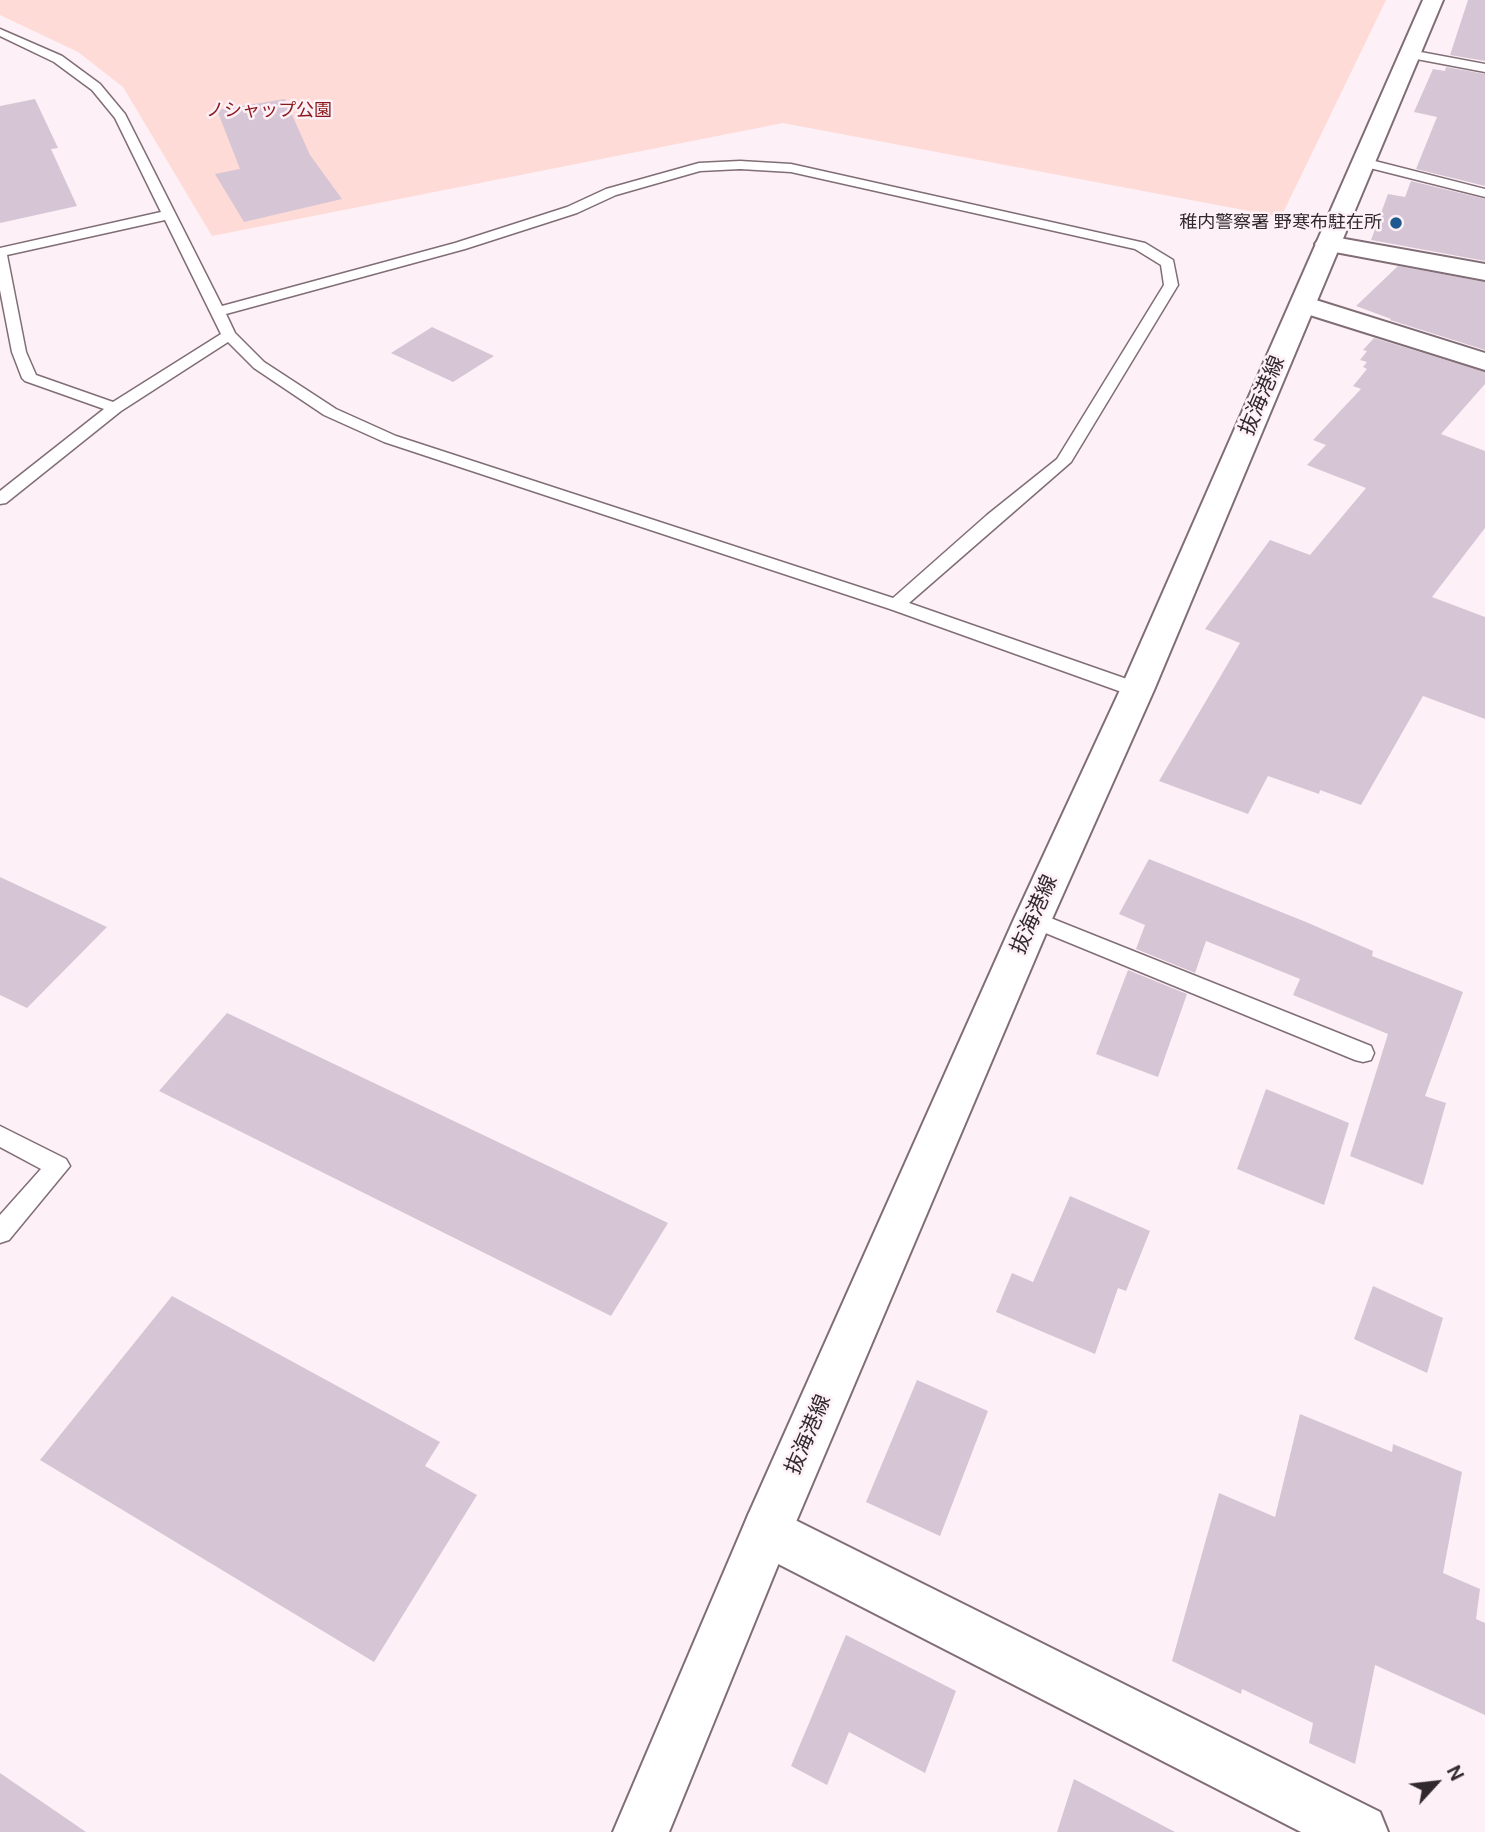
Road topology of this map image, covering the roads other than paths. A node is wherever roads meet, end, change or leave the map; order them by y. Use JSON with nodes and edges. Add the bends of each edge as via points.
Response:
{"nodes":[{"id":1,"x":1433,"y":0,"type":"edge"},
{"id":2,"x":0,"y":32,"type":"edge"},
{"id":3,"x":1410,"y":54,"type":"junction"},
{"id":4,"x":1485,"y":68,"type":"edge"},
{"id":5,"x":1363,"y":162,"type":"junction"},
{"id":6,"x":1485,"y":193,"type":"edge"},
{"id":7,"x":168,"y":215,"type":"junction"},
{"id":8,"x":1328,"y":244,"type":"junction"},
{"id":9,"x":1485,"y":272,"type":"edge"},
{"id":10,"x":1303,"y":304,"type":"junction"},
{"id":11,"x":218,"y":312,"type":"junction"},
{"id":12,"x":229,"y":335,"type":"junction"},
{"id":13,"x":1485,"y":362,"type":"edge"},
{"id":14,"x":115,"y":408,"type":"junction"},
{"id":15,"x":0,"y":499,"type":"edge"},
{"id":16,"x":897,"y":605,"type":"junction"},
{"id":17,"x":1137,"y":690,"type":"junction"},
{"id":18,"x":1033,"y":919,"type":"junction"},
{"id":19,"x":1363,"y":1053,"type":"dead end"},
{"id":20,"x":0,"y":1136,"type":"edge"},
{"id":21,"x":0,"y":1232,"type":"edge"},
{"id":22,"x":767,"y":1531,"type":"junction"},
{"id":23,"x":641,"y":1832,"type":"edge"},
{"id":24,"x":1360,"y":1832,"type":"edge"}],
"edges":[{"from":1,"to":3,"type":"main road","name":"抜海港線"},
{"from":2,"to":7,"type":"lane","via":[[58,59],[96,87],[121,117]]},
{"from":3,"to":4,"type":"lane"},
{"from":3,"to":5,"type":"main road","name":"抜海港線"},
{"from":5,"to":6,"type":"lane"},
{"from":5,"to":8,"type":"main road","name":"抜海港線"},
{"from":7,"to":11,"type":"lane"},
{"from":7,"to":14,"type":"lane","via":[[1,252],[19,352],[30,378]]},
{"from":8,"to":9,"type":"main road"},
{"from":8,"to":10,"type":"main road","name":"抜海港線"},
{"from":10,"to":13,"type":"main road"},
{"from":10,"to":17,"type":"main road","name":"抜海港線"},
{"from":11,"to":12,"type":"lane"},
{"from":11,"to":16,"type":"lane","via":[[460,246],[572,211],[611,192],[699,167],[791,168],[1140,246],[1168,263],[1171,285],[1063,462]]},
{"from":12,"to":14,"type":"lane"},
{"from":12,"to":16,"type":"lane","via":[[259,365],[330,412],[390,439]]},
{"from":14,"to":15,"type":"lane"},
{"from":16,"to":17,"type":"lane"},
{"from":17,"to":18,"type":"main road","name":"抜海港線"},
{"from":18,"to":19,"type":"lane"},
{"from":18,"to":22,"type":"main road","name":"抜海港線"},
{"from":20,"to":21,"type":"lane","via":[[58,1166]]},
{"from":22,"to":23,"type":"main road","name":"抜海港線"},
{"from":22,"to":24,"type":"main road"}]}
